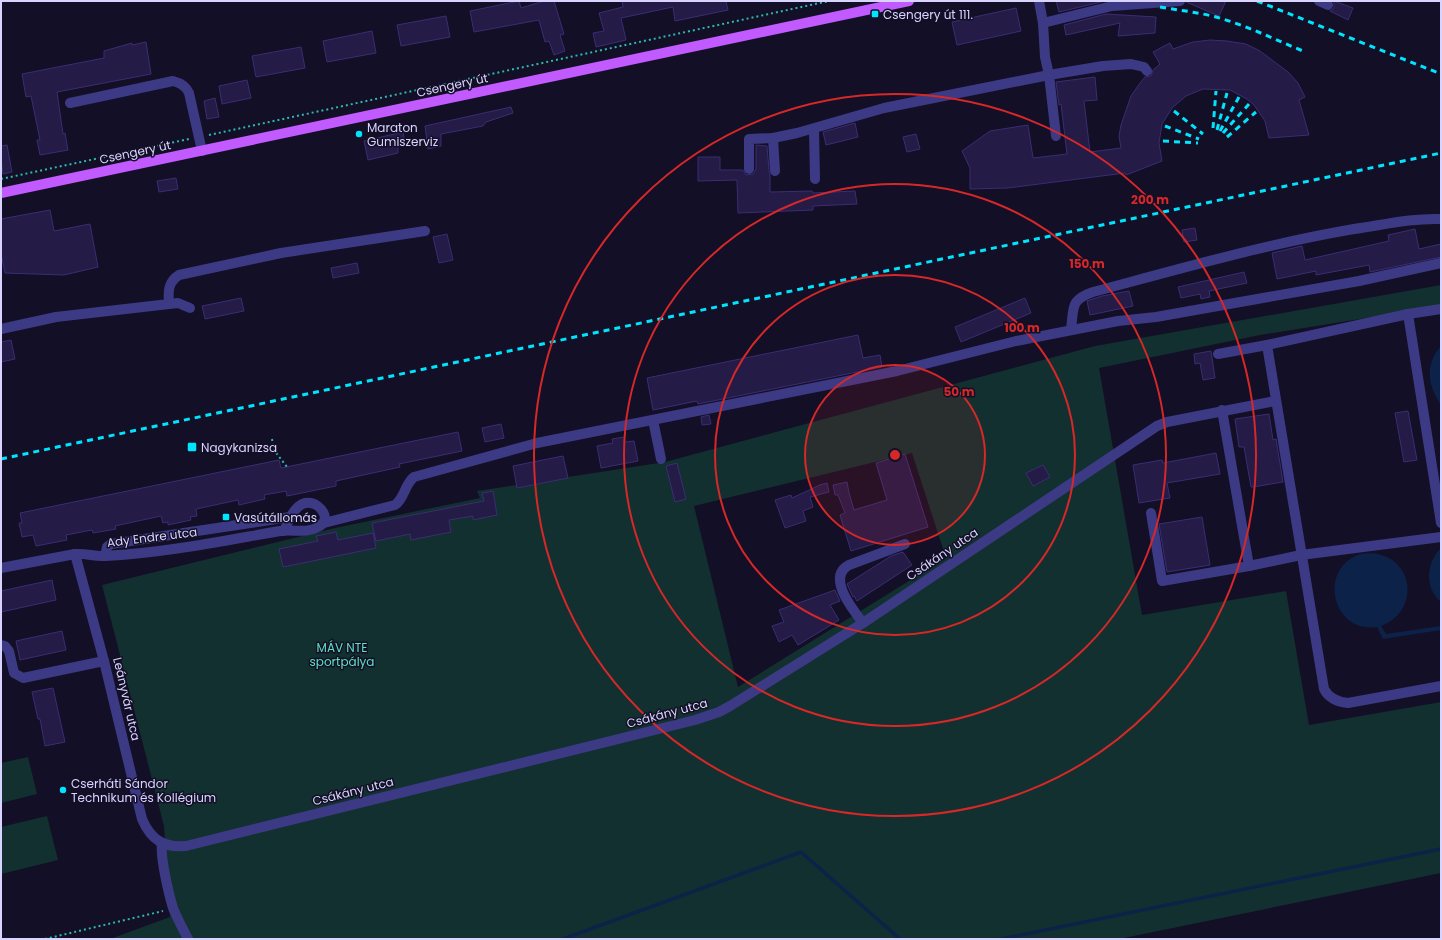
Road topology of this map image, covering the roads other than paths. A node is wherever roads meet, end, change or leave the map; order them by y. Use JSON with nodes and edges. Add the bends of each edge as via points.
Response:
{"nodes":[{"id":1,"x":909,"y":1,"type":"edge"},
{"id":2,"x":1039,"y":1,"type":"edge"},
{"id":3,"x":1180,"y":1,"type":"edge"},
{"id":4,"x":892,"y":3,"type":"edge"},
{"id":5,"x":1043,"y":23,"type":"junction"},
{"id":6,"x":1147,"y":71,"type":"dead end"},
{"id":7,"x":1049,"y":75,"type":"junction"},
{"id":8,"x":70,"y":103,"type":"dead end"},
{"id":9,"x":814,"y":129,"type":"junction"},
{"id":10,"x":1056,"y":136,"type":"dead end"},
{"id":11,"x":773,"y":138,"type":"junction"},
{"id":12,"x":202,"y":151,"type":"junction"},
{"id":13,"x":749,"y":169,"type":"dead end"},
{"id":14,"x":775,"y":171,"type":"dead end"},
{"id":15,"x":815,"y":178,"type":"dead end"},
{"id":16,"x":1,"y":193,"type":"edge"},
{"id":17,"x":1441,"y":219,"type":"edge"},
{"id":18,"x":425,"y":232,"type":"dead end"},
{"id":19,"x":1441,"y":263,"type":"edge"},
{"id":20,"x":169,"y":304,"type":"junction"},
{"id":21,"x":190,"y":308,"type":"dead end"},
{"id":22,"x":1441,"y":309,"type":"edge"},
{"id":23,"x":1408,"y":314,"type":"junction"},
{"id":24,"x":1,"y":329,"type":"edge"},
{"id":25,"x":1071,"y":329,"type":"junction"},
{"id":26,"x":1267,"y":345,"type":"junction"},
{"id":27,"x":1218,"y":354,"type":"dead end"},
{"id":28,"x":1275,"y":401,"type":"junction"},
{"id":29,"x":1222,"y":410,"type":"junction"},
{"id":30,"x":653,"y":420,"type":"junction"},
{"id":31,"x":661,"y":459,"type":"dead end"},
{"id":32,"x":1151,"y":513,"type":"dead end"},
{"id":33,"x":290,"y":517,"type":"junction"},
{"id":34,"x":324,"y":523,"type":"junction"},
{"id":35,"x":1441,"y":523,"type":"edge"},
{"id":36,"x":284,"y":531,"type":"junction"},
{"id":37,"x":1441,"y":537,"type":"edge"},
{"id":38,"x":905,"y":544,"type":"dead end"},
{"id":39,"x":75,"y":554,"type":"junction"},
{"id":40,"x":1301,"y":555,"type":"junction"},
{"id":41,"x":105,"y":556,"type":"junction"},
{"id":42,"x":1249,"y":566,"type":"junction"},
{"id":43,"x":1,"y":568,"type":"edge"},
{"id":44,"x":863,"y":623,"type":"junction"},
{"id":45,"x":1,"y":645,"type":"edge"},
{"id":46,"x":104,"y":660,"type":"junction"},
{"id":47,"x":1441,"y":686,"type":"edge"},
{"id":48,"x":162,"y":844,"type":"junction"},
{"id":49,"x":188,"y":939,"type":"edge"}],
"edges":[{"from":1,"to":4,"type":"main road","name":"Csengery út"},
{"from":2,"to":5,"type":"street"},
{"from":3,"to":5,"type":"street","via":[[1112,6]]},
{"from":4,"to":12,"type":"main road","name":"Csengery út"},
{"from":5,"to":7,"type":"street"},
{"from":6,"to":7,"type":"street","via":[[1138,65],[1126,64]]},
{"from":7,"to":9,"type":"street","via":[[884,108]]},
{"from":7,"to":10,"type":"street"},
{"from":8,"to":12,"type":"street","via":[[178,82],[187,88],[189,93]]},
{"from":9,"to":11,"type":"street"},
{"from":9,"to":15,"type":"street"},
{"from":11,"to":13,"type":"street","via":[[749,139]]},
{"from":11,"to":14,"type":"street"},
{"from":12,"to":16,"type":"main road","name":"Csengery út"},
{"from":17,"to":25,"type":"street","via":[[1420,218],[1322,234],[1093,292],[1082,296],[1074,304]]},
{"from":18,"to":20,"type":"street","via":[[281,254],[179,275],[170,284]]},
{"from":19,"to":25,"type":"street","name":"Ady Endre utca","via":[[1156,317]]},
{"from":20,"to":21,"type":"street","via":[[178,303]]},
{"from":20,"to":24,"type":"street","via":[[56,317]]},
{"from":22,"to":23,"type":"street"},
{"from":23,"to":26,"type":"street"},
{"from":23,"to":35,"type":"street"},
{"from":25,"to":30,"type":"street","name":"Ady Endre utca","via":[[897,371]]},
{"from":26,"to":27,"type":"street"},
{"from":26,"to":28,"type":"street"},
{"from":28,"to":29,"type":"street","name":"Csákány utca"},
{"from":28,"to":40,"type":"street"},
{"from":29,"to":42,"type":"street"},
{"from":29,"to":44,"type":"street","name":"Csákány utca","via":[[1157,426]]},
{"from":30,"to":31,"type":"street"},
{"from":30,"to":34,"type":"street","name":"Ady Endre utca","via":[[537,443],[414,477],[396,505]]},
{"from":32,"to":42,"type":"street","via":[[1162,581]]},
{"from":33,"to":34,"type":"street","via":[[300,505],[313,503],[323,512]]},
{"from":33,"to":36,"type":"street"},
{"from":33,"to":41,"type":"street","via":[[111,544],[106,547]]},
{"from":34,"to":36,"type":"street","name":"Ady Endre utca","via":[[311,530]]},
{"from":36,"to":41,"type":"street","name":"Ady Endre utca"},
{"from":37,"to":40,"type":"street"},
{"from":38,"to":44,"type":"street","via":[[842,570],[841,587]]},
{"from":39,"to":41,"type":"street","name":"Ady Endre utca"},
{"from":39,"to":43,"type":"street","name":"Ady Endre utca"},
{"from":39,"to":46,"type":"street","name":"Leányvár utca"},
{"from":40,"to":42,"type":"street"},
{"from":40,"to":47,"type":"street","via":[[1326,694],[1336,701],[1348,703]]},
{"from":44,"to":48,"type":"street","name":"Csákány utca","via":[[730,706],[708,716],[186,846]]},
{"from":45,"to":46,"type":"street","via":[[9,651],[14,673],[23,678]]},
{"from":46,"to":48,"type":"street","name":"Leányvár utca","via":[[142,819],[149,832]]},
{"from":48,"to":49,"type":"street","via":[[163,862],[174,908]]}]}
